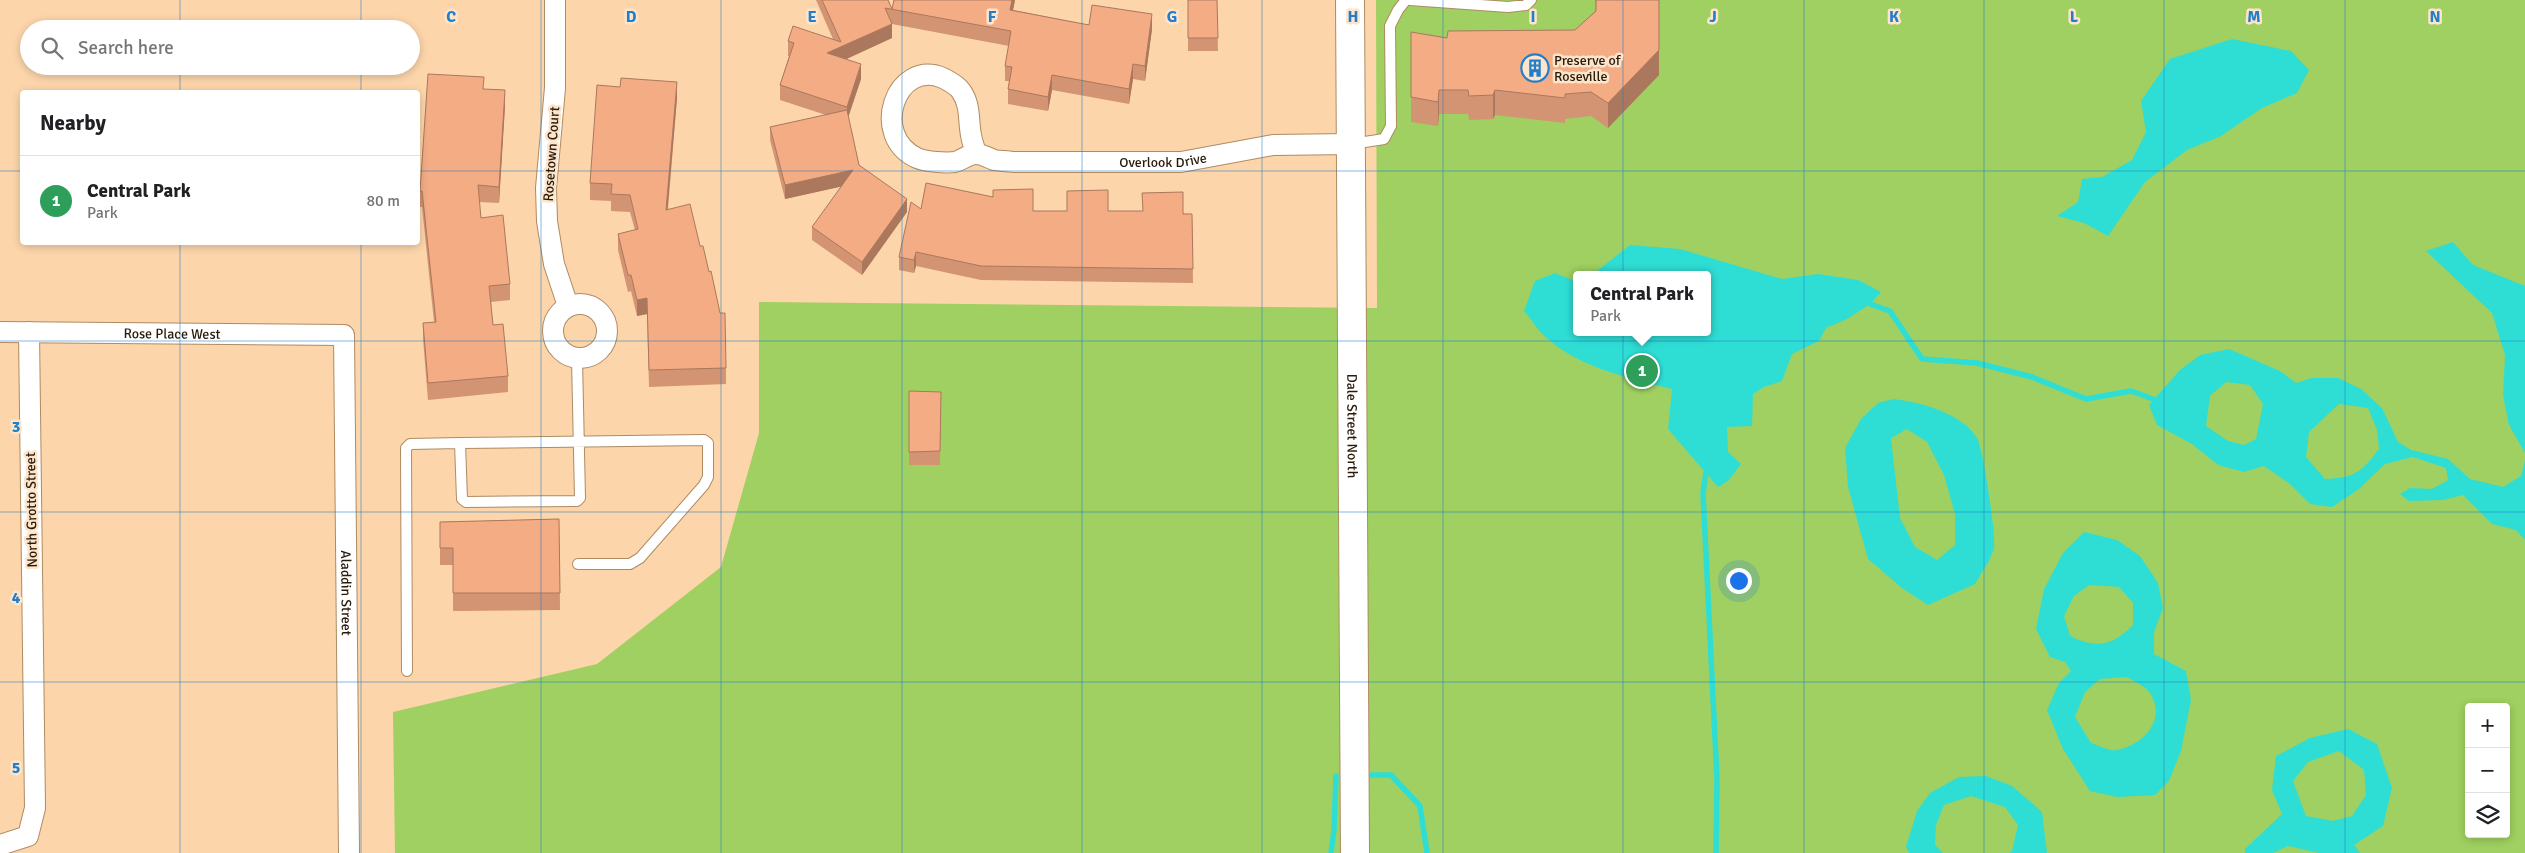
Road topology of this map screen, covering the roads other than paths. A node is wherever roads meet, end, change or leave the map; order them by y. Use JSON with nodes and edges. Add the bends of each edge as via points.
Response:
{"nodes":[{"id":1,"x":555,"y":0,"type":"edge"},
{"id":2,"x":1350,"y":0,"type":"edge"},
{"id":3,"x":1408,"y":0,"type":"edge"},
{"id":4,"x":1531,"y":0,"type":"edge"},
{"id":5,"x":1351,"y":144,"type":"junction"},
{"id":6,"x":976,"y":154,"type":"junction"},
{"id":7,"x":568,"y":306,"type":"junction"},
{"id":8,"x":0,"y":332,"type":"edge"},
{"id":9,"x":29,"y":332,"type":"junction"},
{"id":10,"x":344,"y":335,"type":"joint"},
{"id":11,"x":577,"y":359,"type":"junction"},
{"id":12,"x":579,"y":441,"type":"junction"},
{"id":13,"x":460,"y":443,"type":"junction"},
{"id":14,"x":578,"y":564,"type":"dead end"},
{"id":15,"x":407,"y":671,"type":"dead end"},
{"id":16,"x":0,"y":845,"type":"edge"},
{"id":17,"x":349,"y":853,"type":"edge"},
{"id":18,"x":1355,"y":853,"type":"edge"}],
"edges":[{"from":1,"to":7,"type":"street","name":"Rosetown Court","via":[[556,88],[546,188],[547,221],[554,264]]},
{"from":2,"to":5,"type":"main road","name":"Dale Street North"},
{"from":3,"to":4,"type":"lane","via":[[1508,7],[1526,5]]},
{"from":3,"to":5,"type":"lane","via":[[1398,10],[1390,26],[1391,126],[1384,139]]},
{"from":5,"to":6,"type":"street","name":"Overlook Drive","via":[[1273,145],[1213,157],[1162,162],[1013,162]]},
{"from":5,"to":18,"type":"main road","name":"Dale Street North"},
{"from":6,"to":6,"type":"street","via":[[970,135],[969,109],[962,91],[934,74],[916,77],[902,86],[894,100],[892,119],[895,139],[906,152],[919,159],[954,162]]},
{"from":7,"to":11,"type":"street","via":[[557,315],[552,334],[560,351]]},
{"from":7,"to":11,"type":"street","via":[[591,306],[601,313],[606,322],[608,334],[597,353]]},
{"from":8,"to":9,"type":"street","name":"Rose Place West"},
{"from":9,"to":10,"type":"street","name":"Rose Place West"},
{"from":9,"to":16,"type":"street","name":"North Grotto Street","via":[[35,808],[28,836]]},
{"from":10,"to":17,"type":"street","name":"Aladdin Street"},
{"from":11,"to":12,"type":"lane"},
{"from":12,"to":13,"type":"lane"},
{"from":12,"to":13,"type":"lane","via":[[580,498],[577,502],[466,502],[462,499]]},
{"from":12,"to":14,"type":"lane","via":[[704,440],[708,443],[708,477],[640,558],[630,564]]},
{"from":13,"to":15,"type":"lane","via":[[410,444],[406,448]]}]}
